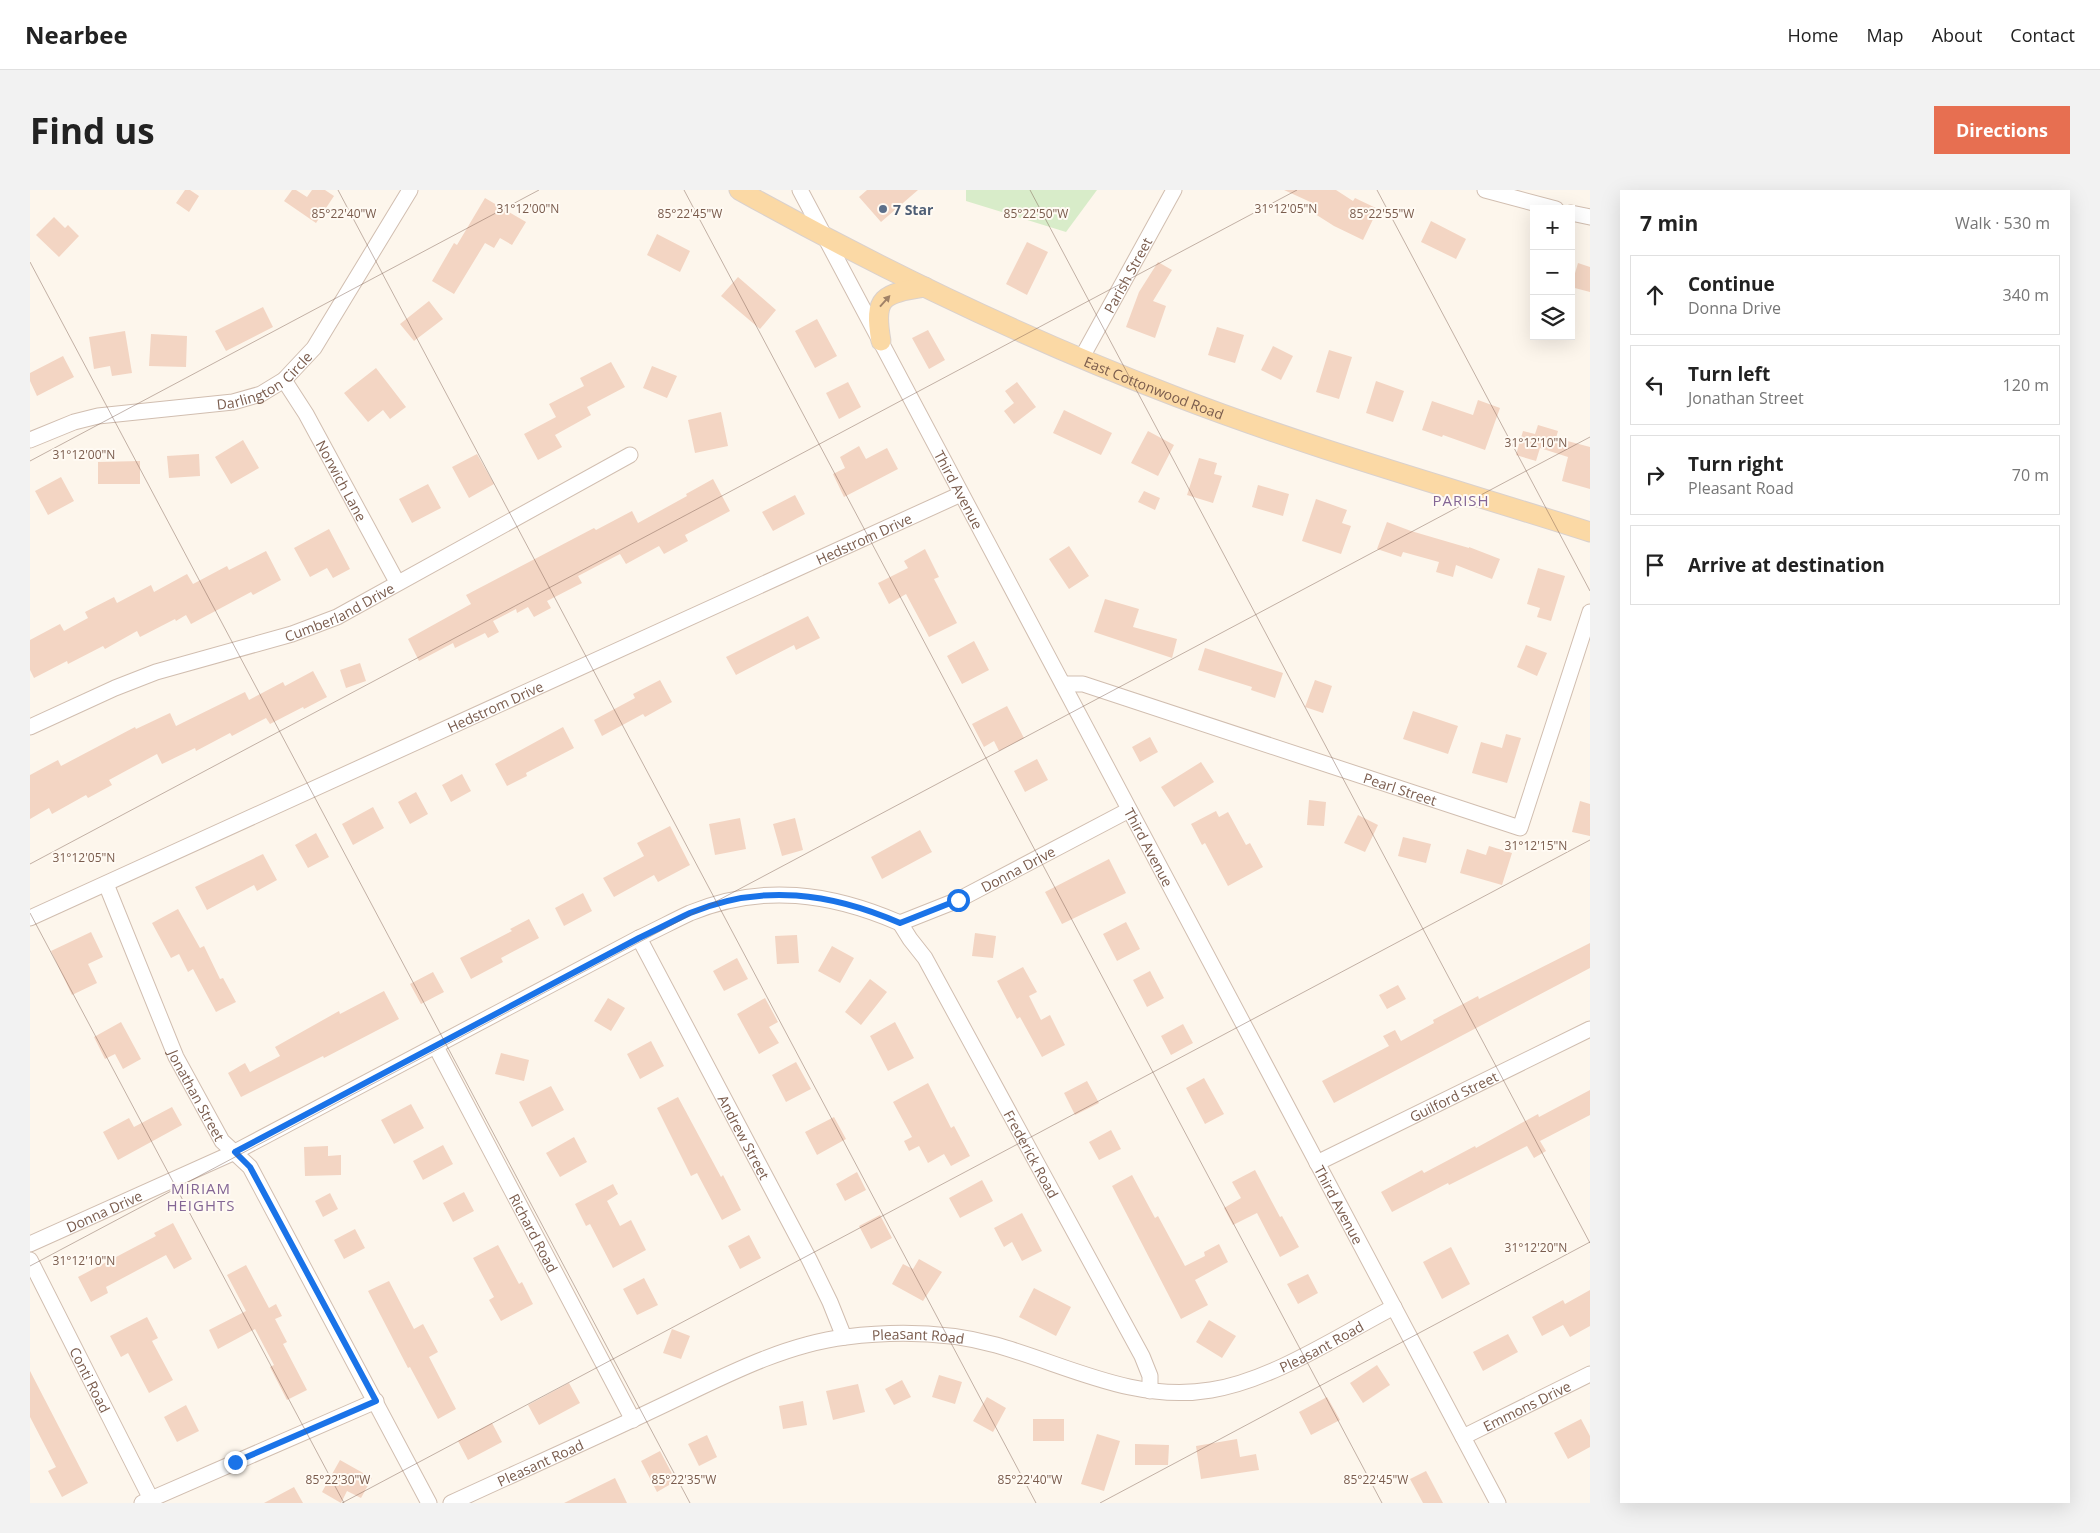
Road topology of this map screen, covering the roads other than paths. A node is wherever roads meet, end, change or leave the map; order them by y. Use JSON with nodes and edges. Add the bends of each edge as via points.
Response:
{"nodes":[{"id":1,"x":410,"y":190,"type":"edge"},
{"id":2,"x":739,"y":190,"type":"edge"},
{"id":3,"x":800,"y":190,"type":"edge"},
{"id":4,"x":1174,"y":190,"type":"edge"},
{"id":5,"x":1484,"y":190,"type":"edge"},
{"id":6,"x":1541,"y":205,"type":"edge"},
{"id":7,"x":1575,"y":214,"type":"edge"},
{"id":8,"x":1590,"y":218,"type":"edge"},
{"id":9,"x":826,"y":238,"type":"junction"},
{"id":10,"x":925,"y":287,"type":"junction"},
{"id":11,"x":881,"y":341,"type":"junction"},
{"id":12,"x":1081,"y":358,"type":"junction"},
{"id":13,"x":284,"y":380,"type":"junction"},
{"id":14,"x":30,"y":440,"type":"edge"},
{"id":15,"x":630,"y":455,"type":"dead end"},
{"id":16,"x":961,"y":494,"type":"junction"},
{"id":17,"x":1590,"y":532,"type":"edge"},
{"id":18,"x":397,"y":582,"type":"junction"},
{"id":19,"x":1590,"y":612,"type":"edge"},
{"id":20,"x":1063,"y":684,"type":"junction"},
{"id":21,"x":30,"y":727,"type":"edge"},
{"id":22,"x":1129,"y":810,"type":"junction"},
{"id":23,"x":106,"y":884,"type":"junction"},
{"id":24,"x":30,"y":918,"type":"edge"},
{"id":25,"x":900,"y":923,"type":"junction"},
{"id":26,"x":639,"y":938,"type":"junction"},
{"id":27,"x":1590,"y":1029,"type":"edge"},
{"id":28,"x":436,"y":1047,"type":"junction"},
{"id":29,"x":235,"y":1152,"type":"junction"},
{"id":30,"x":1317,"y":1163,"type":"junction"},
{"id":31,"x":30,"y":1244,"type":"edge"},
{"id":32,"x":30,"y":1260,"type":"edge"},
{"id":33,"x":1394,"y":1307,"type":"junction"},
{"id":34,"x":844,"y":1337,"type":"junction"},
{"id":35,"x":1590,"y":1374,"type":"edge"},
{"id":36,"x":1150,"y":1391,"type":"junction"},
{"id":37,"x":376,"y":1401,"type":"junction"},
{"id":38,"x":633,"y":1420,"type":"junction"},
{"id":39,"x":1463,"y":1438,"type":"junction"},
{"id":40,"x":146,"y":1501,"type":"edge"},
{"id":41,"x":429,"y":1503,"type":"edge"},
{"id":42,"x":451,"y":1503,"type":"edge"},
{"id":43,"x":1498,"y":1503,"type":"edge"}],
"edges":[{"from":1,"to":13,"type":"street","name":"Darlington Circle","via":[[314,348]]},
{"from":2,"to":9,"type":"main road","name":"East Cottonwood Road"},
{"from":3,"to":9,"type":"street","name":"Third Avenue"},
{"from":4,"to":12,"type":"street","name":"Parish Street"},
{"from":5,"to":6,"type":"street"},
{"from":7,"to":8,"type":"street"},
{"from":9,"to":10,"type":"main road","name":"East Cottonwood Road"},
{"from":9,"to":11,"type":"street","name":"Third Avenue"},
{"from":11,"to":10,"type":"main road","one_way":true,"via":[[877,321],[882,301],[899,291]]},
{"from":10,"to":12,"type":"main road","name":"East Cottonwood Road"},
{"from":11,"to":16,"type":"street","name":"Third Avenue"},
{"from":12,"to":17,"type":"main road","name":"East Cottonwood Road","via":[[1266,429]]},
{"from":13,"to":14,"type":"street","name":"Darlington Circle","via":[[261,394],[234,402],[98,416]]},
{"from":13,"to":18,"type":"street","name":"Norwich Lane","via":[[306,414]]},
{"from":15,"to":18,"type":"street","name":"Cumberland Drive"},
{"from":16,"to":20,"type":"street","name":"Third Avenue"},
{"from":16,"to":23,"type":"street","name":"Hedstrom Drive"},
{"from":18,"to":21,"type":"street","name":"Cumberland Drive","via":[[337,617],[292,634],[156,672]]},
{"from":19,"to":20,"type":"street","name":"Pearl Street","via":[[1520,828],[1083,684]]},
{"from":20,"to":22,"type":"street","name":"Third Avenue"},
{"from":22,"to":25,"type":"street","name":"Donna Drive","via":[[958,900]]},
{"from":22,"to":30,"type":"street","name":"Third Avenue"},
{"from":23,"to":24,"type":"street","name":"Hedstrom Drive"},
{"from":23,"to":29,"type":"street","name":"Jonathan Street","via":[[176,1057],[222,1141]]},
{"from":25,"to":26,"type":"street","name":"Donna Drive","via":[[834,900],[762,894],[691,913]]},
{"from":25,"to":36,"type":"street","name":"Frederick Road","via":[[925,958],[1142,1356],[1150,1376]]},
{"from":26,"to":28,"type":"street","name":"Donna Drive"},
{"from":26,"to":34,"type":"street","name":"Andrew Street","via":[[809,1259]]},
{"from":27,"to":30,"type":"street","name":"Guilford Street"},
{"from":28,"to":29,"type":"street","name":"Donna Drive"},
{"from":28,"to":38,"type":"street","name":"Richard Road"},
{"from":29,"to":31,"type":"street","name":"Donna Drive"},
{"from":29,"to":37,"type":"street","name":"Jonathan Street","via":[[250,1167]]},
{"from":30,"to":33,"type":"street","name":"Third Avenue"},
{"from":32,"to":40,"type":"street","name":"Conti Road"},
{"from":33,"to":36,"type":"street","name":"Pleasant Road","via":[[1252,1380],[1181,1394]]},
{"from":33,"to":39,"type":"street","name":"Third Avenue"},
{"from":34,"to":36,"type":"street","name":"Pleasant Road","via":[[896,1333],[944,1336],[995,1345],[1118,1386]]},
{"from":34,"to":38,"type":"street","name":"Pleasant Road","via":[[798,1348],[739,1370]]},
{"from":35,"to":39,"type":"street","name":"Emmons Drive"},
{"from":37,"to":40,"type":"street"},
{"from":37,"to":41,"type":"street","name":"Jonathan Street"},
{"from":38,"to":42,"type":"street","name":"Pleasant Road"},
{"from":39,"to":43,"type":"street","name":"Third Avenue"}]}
